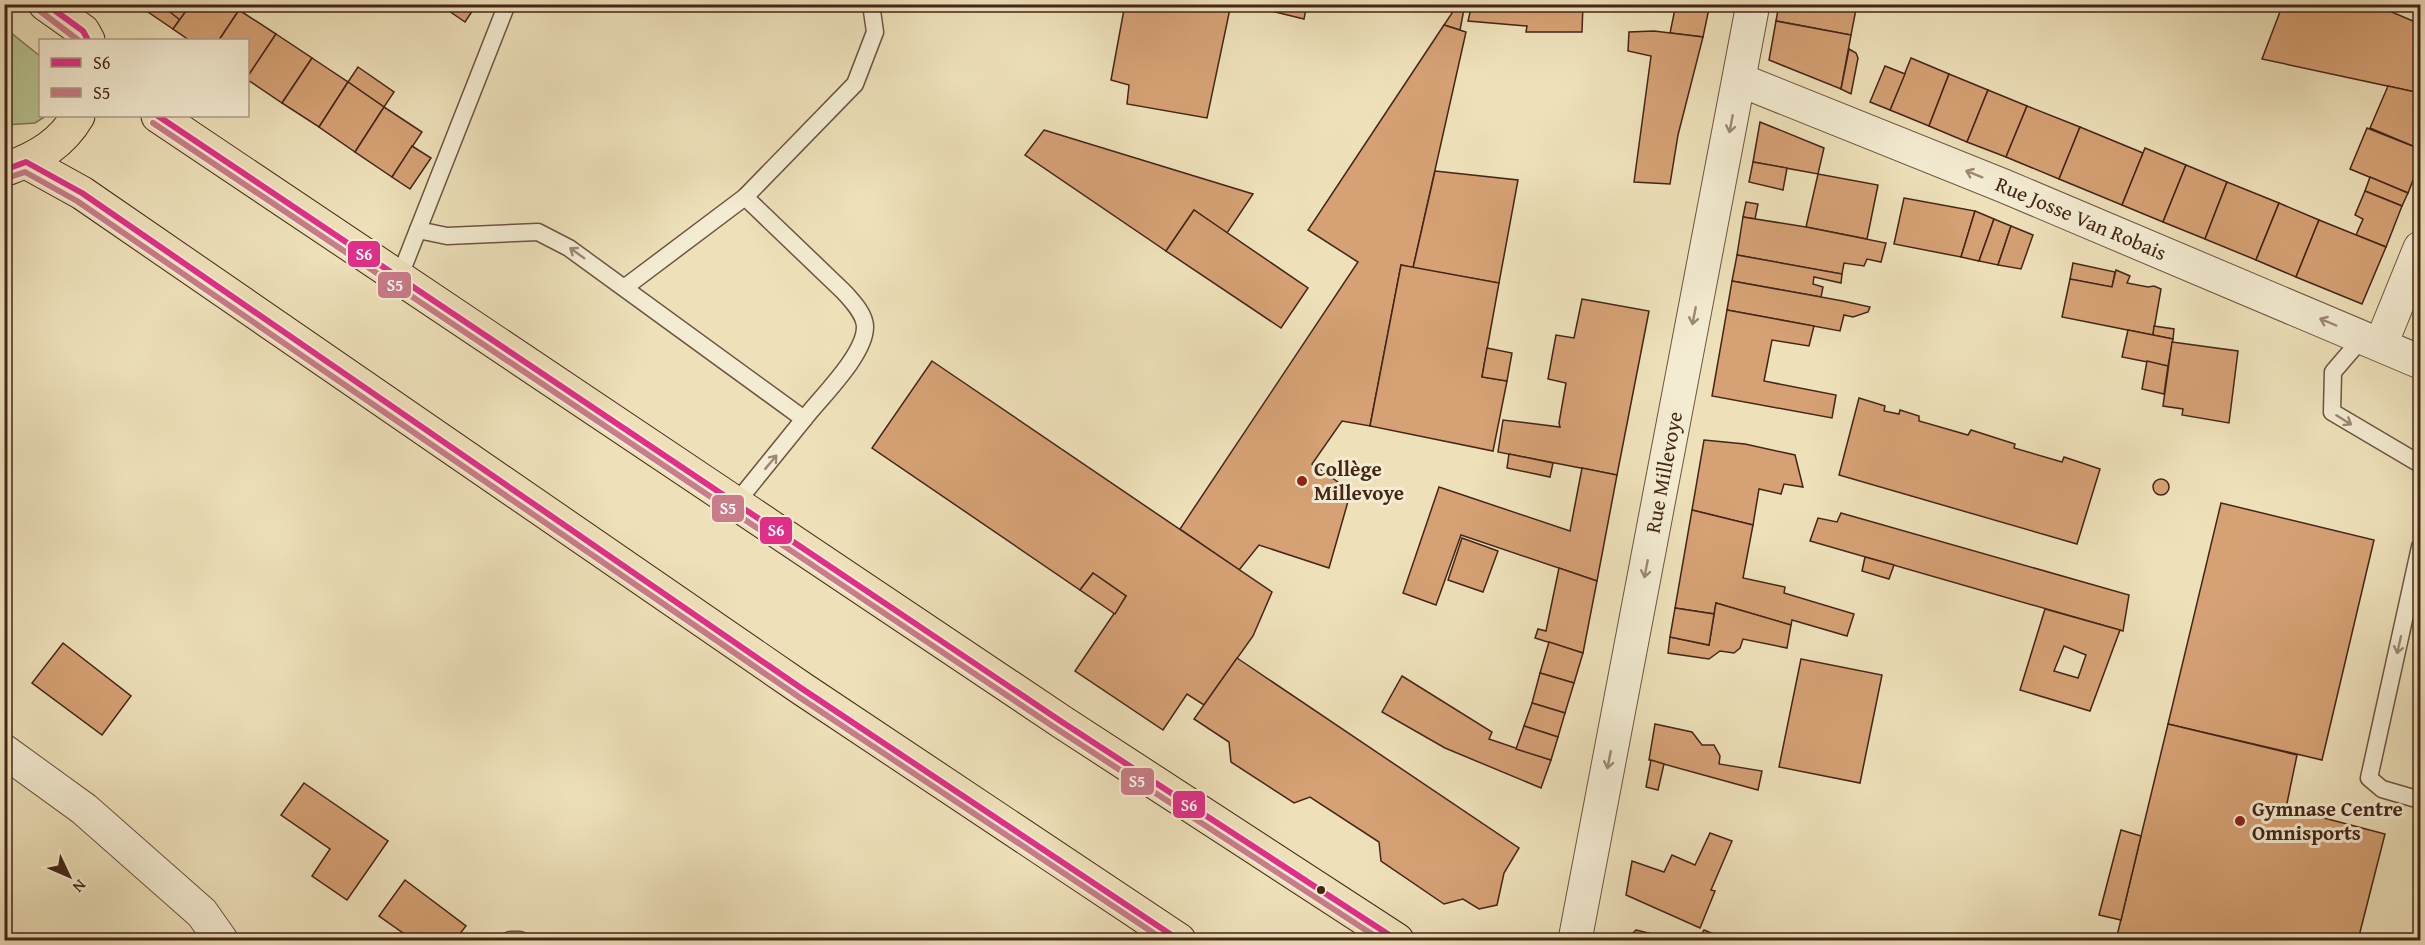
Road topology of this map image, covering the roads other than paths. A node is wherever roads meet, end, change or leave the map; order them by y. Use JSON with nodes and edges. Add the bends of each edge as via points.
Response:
{"nodes":[{"id":1,"x":45,"y":4,"type":"edge"},
{"id":2,"x":507,"y":4,"type":"edge"},
{"id":3,"x":871,"y":4,"type":"edge"},
{"id":4,"x":1753,"y":4,"type":"edge"},
{"id":5,"x":84,"y":25,"type":"edge"},
{"id":6,"x":1740,"y":80,"type":"junction"},
{"id":7,"x":77,"y":117,"type":"edge"},
{"id":8,"x":159,"y":117,"type":"edge"},
{"id":9,"x":15,"y":166,"type":"edge"},
{"id":10,"x":745,"y":197,"type":"junction"},
{"id":11,"x":418,"y":231,"type":"junction"},
{"id":12,"x":2421,"y":248,"type":"edge"},
{"id":13,"x":399,"y":278,"type":"junction"},
{"id":14,"x":624,"y":288,"type":"junction"},
{"id":15,"x":2372,"y":341,"type":"junction"},
{"id":16,"x":2421,"y":362,"type":"edge"},
{"id":17,"x":804,"y":419,"type":"junction"},
{"id":18,"x":2421,"y":464,"type":"edge"},
{"id":19,"x":736,"y":503,"type":"junction"},
{"id":20,"x":2421,"y":547,"type":"edge"},
{"id":21,"x":4,"y":751,"type":"edge"},
{"id":22,"x":2421,"y":800,"type":"edge"},
{"id":23,"x":221,"y":940,"type":"edge"},
{"id":24,"x":510,"y":940,"type":"edge"},
{"id":25,"x":520,"y":940,"type":"edge"},
{"id":26,"x":1179,"y":940,"type":"edge"},
{"id":27,"x":1397,"y":940,"type":"edge"},
{"id":28,"x":1575,"y":940,"type":"edge"}],
"edges":[{"from":1,"to":5,"type":"main road"},
{"from":2,"to":11,"type":"lane"},
{"from":3,"to":10,"type":"lane","via":[[875,32],[855,84]]},
{"from":4,"to":6,"type":"street","name":"Rue Millevoye"},
{"from":15,"to":6,"type":"street","name":"Rue Josse Van Robais","one_way":true},
{"from":6,"to":28,"type":"street","name":"Rue Millevoye","one_way":true},
{"from":7,"to":9,"type":"main road","via":[[52,147]]},
{"from":8,"to":13,"type":"main road"},
{"from":9,"to":26,"type":"main road","via":[[82,193],[801,688]]},
{"from":10,"to":14,"type":"lane"},
{"from":10,"to":17,"type":"lane","via":[[844,292],[857,307],[865,327],[858,352]]},
{"from":11,"to":13,"type":"lane"},
{"from":14,"to":11,"type":"lane","one_way":true,"via":[[569,248],[538,232],[447,236]]},
{"from":12,"to":15,"type":"street"},
{"from":13,"to":19,"type":"main road"},
{"from":14,"to":17,"type":"lane"},
{"from":15,"to":16,"type":"street","name":"Rue Josse Van Robais"},
{"from":15,"to":18,"type":"lane","one_way":true,"via":[[2333,372],[2332,412]]},
{"from":19,"to":17,"type":"lane","one_way":true},
{"from":19,"to":27,"type":"main road"},
{"from":20,"to":22,"type":"lane","one_way":true,"via":[[2369,778],[2382,789]]},
{"from":21,"to":23,"type":"street","via":[[84,809],[202,913]]},
{"from":24,"to":25,"type":"lane"}]}
